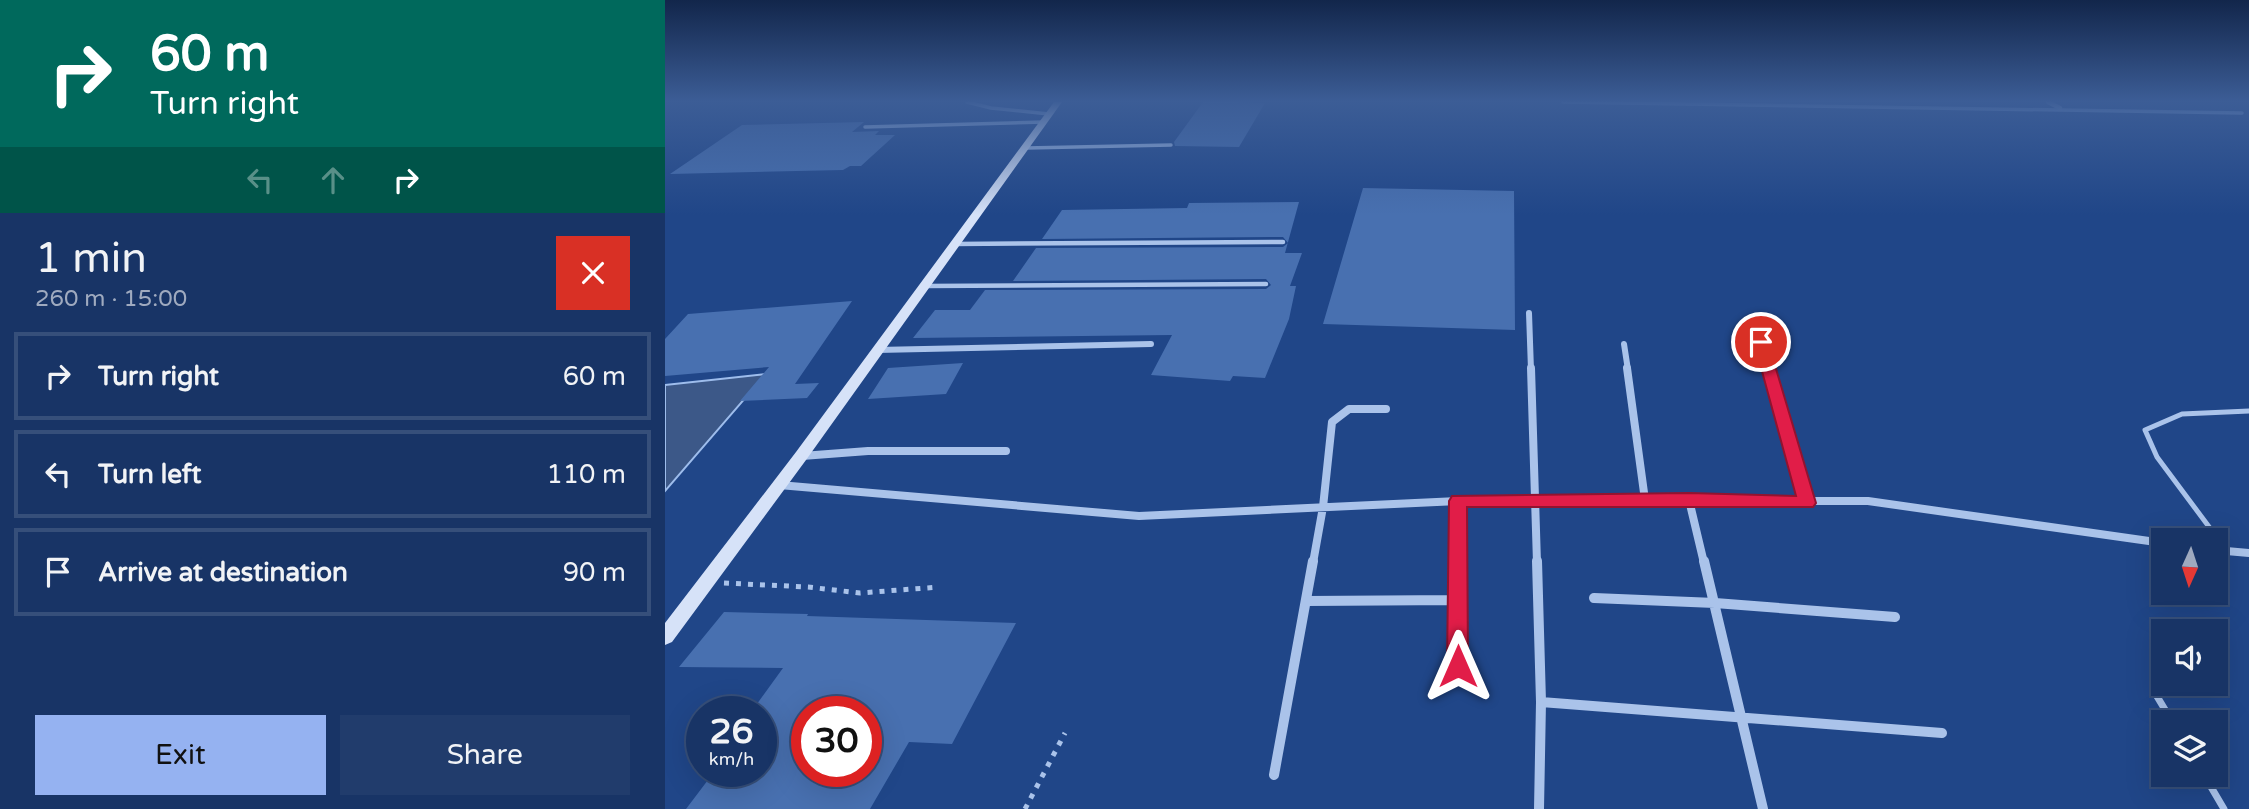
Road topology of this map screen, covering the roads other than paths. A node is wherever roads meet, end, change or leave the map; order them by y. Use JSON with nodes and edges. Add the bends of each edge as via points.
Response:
{"nodes":[{"id":1,"x":1032,"y":140,"type":"edge"},
{"id":2,"x":1171,"y":145,"type":"dead end"},
{"id":3,"x":1026,"y":148,"type":"junction"},
{"id":4,"x":1283,"y":243,"type":"dead end"},
{"id":5,"x":954,"y":244,"type":"junction"},
{"id":6,"x":1266,"y":284,"type":"dead end"},
{"id":7,"x":922,"y":286,"type":"junction"},
{"id":8,"x":1529,"y":313,"type":"dead end"},
{"id":9,"x":1761,"y":342,"type":"dead end"},
{"id":10,"x":1151,"y":344,"type":"dead end"},
{"id":11,"x":1624,"y":344,"type":"dead end"},
{"id":12,"x":877,"y":350,"type":"junction"},
{"id":13,"x":1387,"y":409,"type":"dead end"},
{"id":14,"x":2249,"y":411,"type":"edge"},
{"id":15,"x":1006,"y":451,"type":"dead end"},
{"id":16,"x":801,"y":456,"type":"junction"},
{"id":17,"x":779,"y":485,"type":"junction"},
{"id":18,"x":1535,"y":500,"type":"junction"},
{"id":19,"x":1645,"y":500,"type":"junction"},
{"id":20,"x":1689,"y":500,"type":"junction"},
{"id":21,"x":1458,"y":501,"type":"junction"},
{"id":22,"x":1807,"y":503,"type":"junction"},
{"id":23,"x":1323,"y":507,"type":"junction"},
{"id":24,"x":2210,"y":528,"type":"edge"},
{"id":25,"x":2151,"y":541,"type":"edge"},
{"id":26,"x":2228,"y":551,"type":"edge"},
{"id":27,"x":2249,"y":553,"type":"edge"},
{"id":28,"x":1594,"y":598,"type":"dead end"},
{"id":29,"x":1457,"y":600,"type":"junction"},
{"id":30,"x":1306,"y":601,"type":"junction"},
{"id":31,"x":1715,"y":603,"type":"junction"},
{"id":32,"x":1895,"y":617,"type":"dead end"},
{"id":33,"x":665,"y":637,"type":"edge"},
{"id":34,"x":1458,"y":666,"type":"dead end"},
{"id":35,"x":1541,"y":702,"type":"junction"},
{"id":36,"x":1742,"y":717,"type":"junction"},
{"id":37,"x":1942,"y":733,"type":"dead end"},
{"id":38,"x":1274,"y":775,"type":"dead end"},
{"id":39,"x":2211,"y":787,"type":"edge"},
{"id":40,"x":1539,"y":809,"type":"edge"},
{"id":41,"x":1763,"y":809,"type":"edge"},
{"id":42,"x":2224,"y":809,"type":"edge"}],
"edges":[{"from":1,"to":3,"type":"street"},
{"from":2,"to":3,"type":"lane"},
{"from":3,"to":5,"type":"street"},
{"from":4,"to":5,"type":"lane"},
{"from":5,"to":7,"type":"street"},
{"from":6,"to":7,"type":"lane"},
{"from":7,"to":12,"type":"street"},
{"from":8,"to":18,"type":"street"},
{"from":9,"to":22,"type":"street"},
{"from":10,"to":12,"type":"street"},
{"from":11,"to":19,"type":"street"},
{"from":12,"to":16,"type":"street"},
{"from":13,"to":23,"type":"street","via":[[1348,407],[1332,422]]},
{"from":14,"to":24,"type":"lane","via":[[2196,409],[2160,419],[2145,430],[2157,457]]},
{"from":15,"to":16,"type":"street"},
{"from":16,"to":17,"type":"street"},
{"from":17,"to":23,"type":"street","via":[[1139,516]]},
{"from":17,"to":33,"type":"street"},
{"from":18,"to":19,"type":"street"},
{"from":18,"to":21,"type":"street"},
{"from":18,"to":35,"type":"street"},
{"from":19,"to":20,"type":"street"},
{"from":20,"to":22,"type":"street"},
{"from":20,"to":31,"type":"street"},
{"from":21,"to":23,"type":"street"},
{"from":21,"to":29,"type":"street"},
{"from":22,"to":25,"type":"street","via":[[1868,501]]},
{"from":23,"to":30,"type":"street"},
{"from":26,"to":27,"type":"street"},
{"from":28,"to":31,"type":"street"},
{"from":29,"to":30,"type":"street"},
{"from":29,"to":34,"type":"street"},
{"from":30,"to":38,"type":"street"},
{"from":31,"to":32,"type":"street"},
{"from":31,"to":36,"type":"street"},
{"from":35,"to":36,"type":"street"},
{"from":35,"to":40,"type":"street"},
{"from":36,"to":37,"type":"street"},
{"from":36,"to":41,"type":"street"},
{"from":39,"to":42,"type":"lane"}]}
